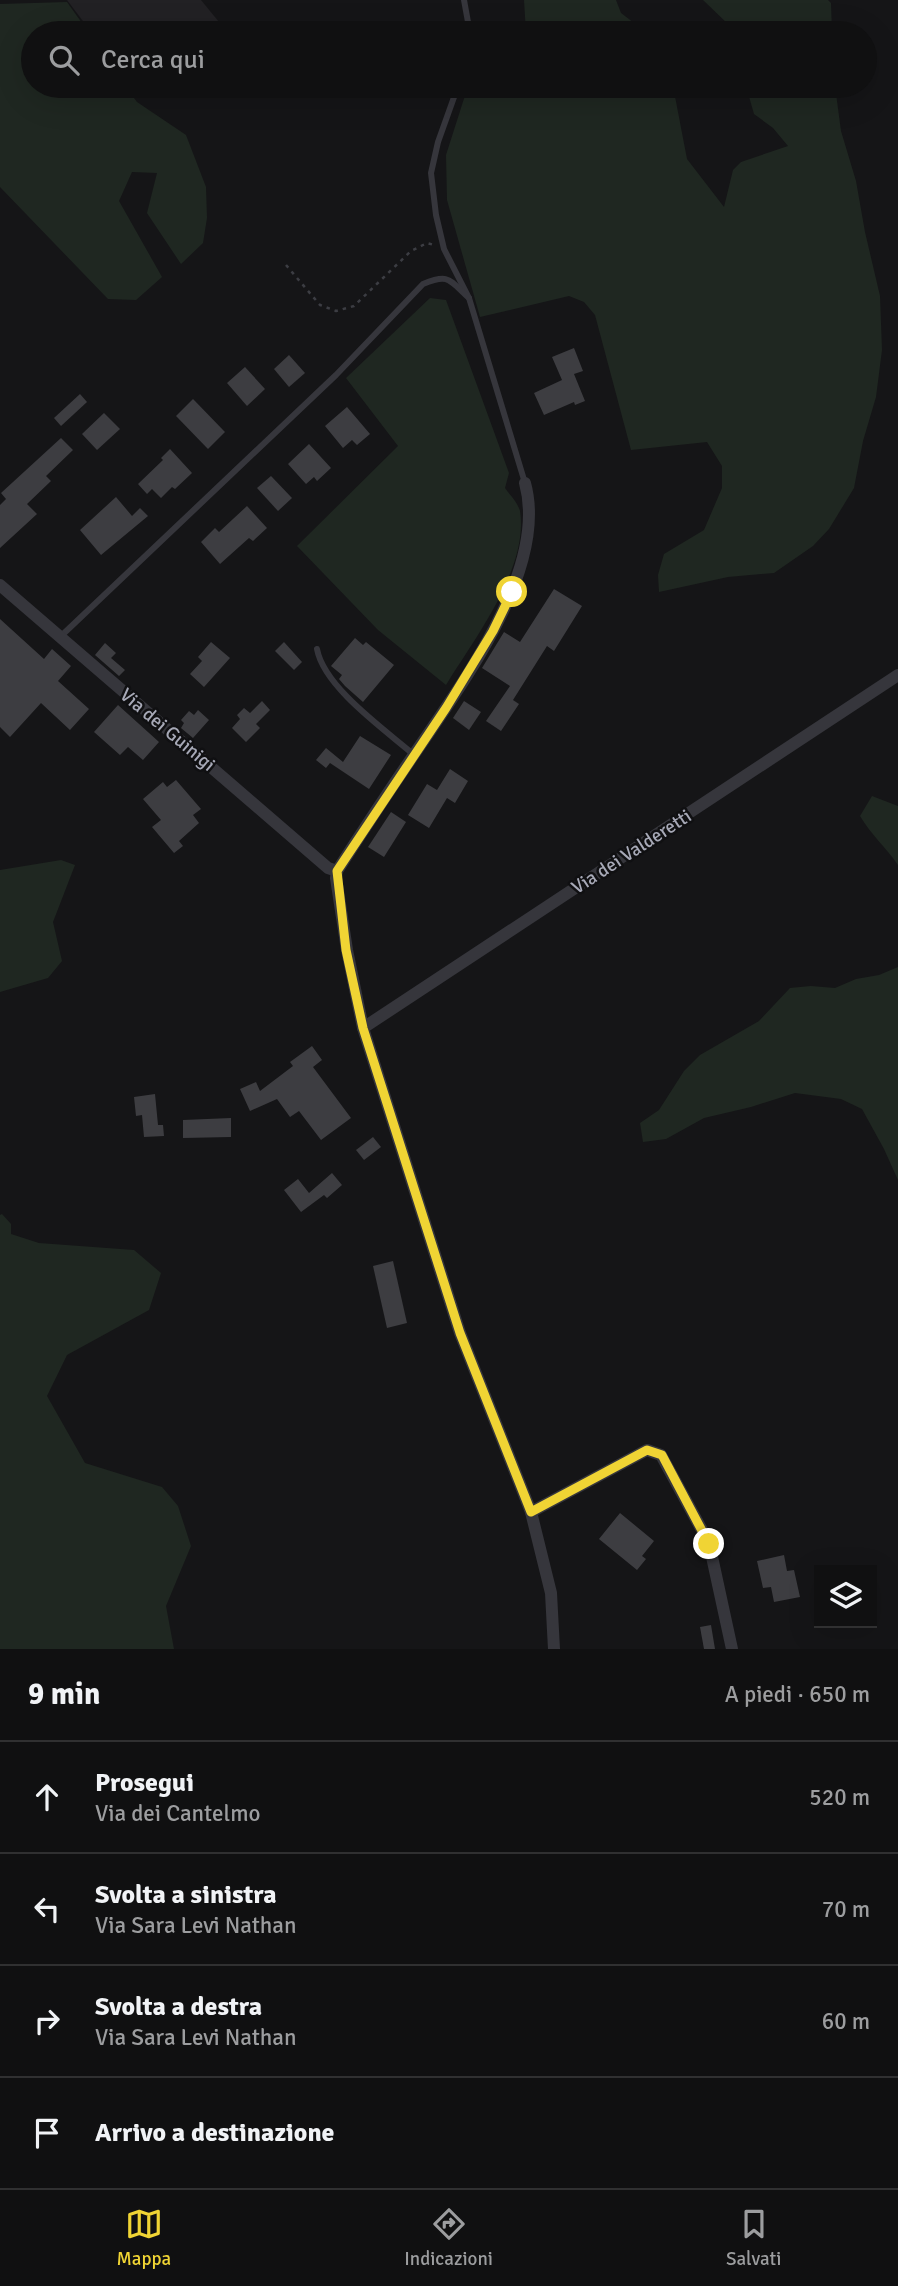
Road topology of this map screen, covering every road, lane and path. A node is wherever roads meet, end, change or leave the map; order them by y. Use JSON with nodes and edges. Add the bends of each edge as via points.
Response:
{"nodes":[{"id":1,"x":464,"y":0,"type":"edge"},
{"id":2,"x":468,"y":21,"type":"edge"},
{"id":3,"x":454,"y":98,"type":"edge"},
{"id":4,"x":444,"y":249,"type":"junction"},
{"id":5,"x":286,"y":265,"type":"dead end"},
{"id":6,"x":469,"y":298,"type":"junction"},
{"id":7,"x":525,"y":483,"type":"joint"},
{"id":8,"x":0,"y":585,"type":"edge"},
{"id":9,"x":60,"y":637,"type":"junction"},
{"id":10,"x":317,"y":649,"type":"dead end"},
{"id":11,"x":898,"y":675,"type":"edge"},
{"id":12,"x":414,"y":754,"type":"junction"},
{"id":13,"x":337,"y":871,"type":"junction"},
{"id":14,"x":363,"y":1028,"type":"junction"},
{"id":15,"x":531,"y":1512,"type":"junction"},
{"id":16,"x":554,"y":1649,"type":"edge"},
{"id":17,"x":732,"y":1649,"type":"edge"}],
"edges":[{"from":1,"to":2,"type":"lane"},
{"from":3,"to":4,"type":"lane","via":[[431,173]]},
{"from":4,"to":5,"type":"path","via":[[427,243],[411,251],[354,306],[336,311],[320,305]]},
{"from":4,"to":6,"type":"lane"},
{"from":6,"to":7,"type":"lane"},
{"from":6,"to":9,"type":"lane","via":[[447,278],[423,284],[336,375]]},
{"from":7,"to":12,"type":"street","via":[[529,526],[507,603]]},
{"from":8,"to":9,"type":"street","name":"Via dei Guinigi"},
{"from":9,"to":13,"type":"street","name":"Via dei Guinigi","via":[[328,868]]},
{"from":10,"to":12,"type":"lane","via":[[328,676]]},
{"from":11,"to":14,"type":"street","name":"Via dei Valderetti"},
{"from":12,"to":13,"type":"street"},
{"from":13,"to":14,"type":"street","via":[[346,950]]},
{"from":14,"to":15,"type":"street","via":[[460,1333]]},
{"from":15,"to":16,"type":"street","via":[[551,1592]]},
{"from":15,"to":17,"type":"street","via":[[647,1450],[662,1455],[709,1544]]}]}
